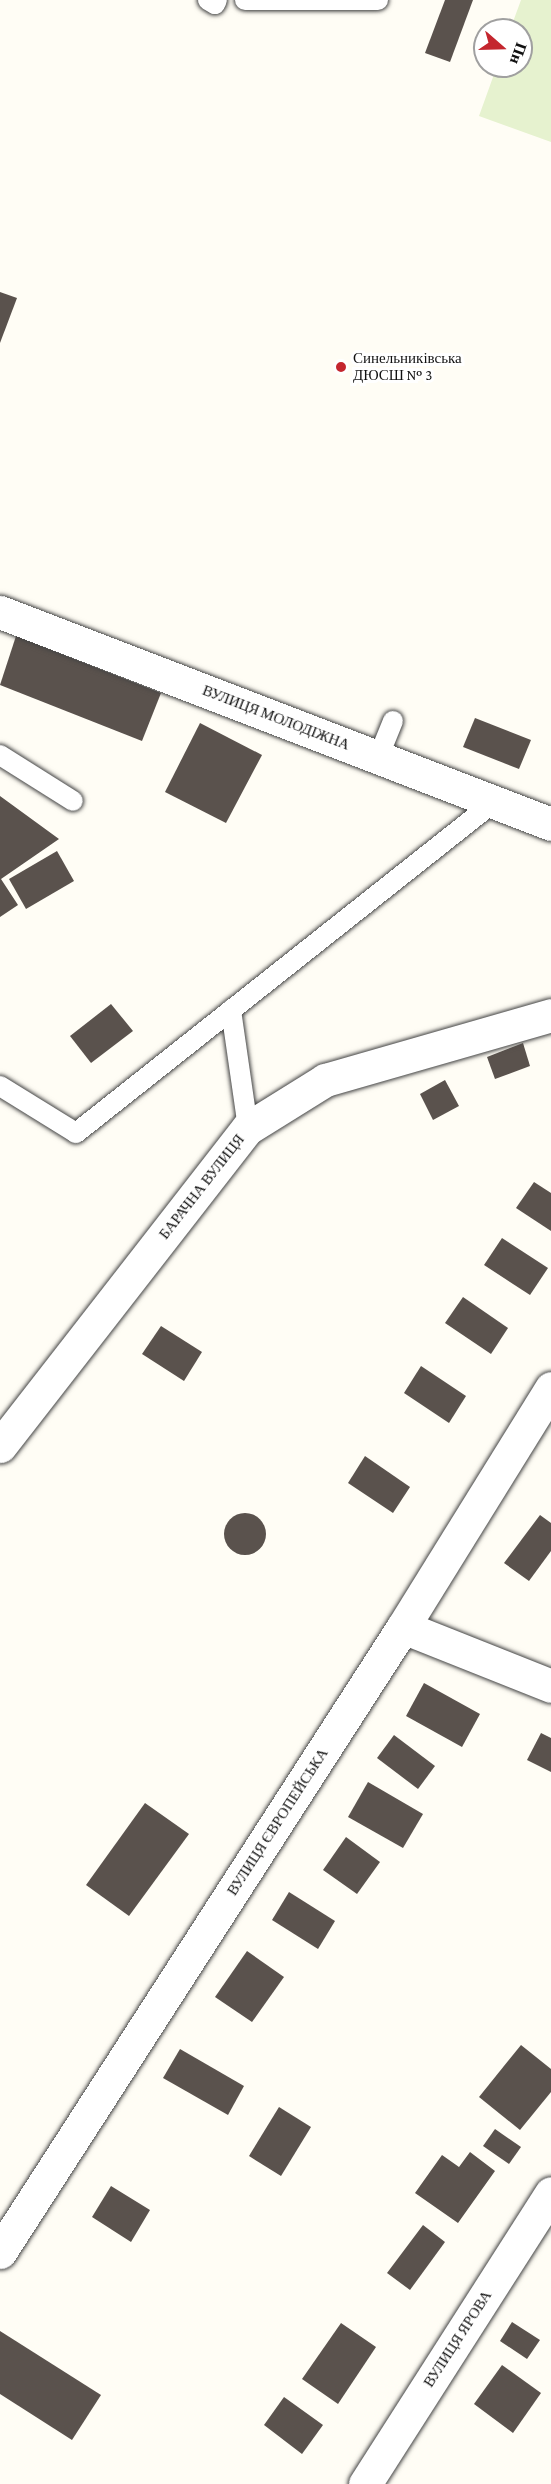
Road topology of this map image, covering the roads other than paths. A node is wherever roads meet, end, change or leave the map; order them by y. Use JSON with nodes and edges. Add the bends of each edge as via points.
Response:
{"nodes":[{"id":1,"x":208,"y":0,"type":"edge"},
{"id":2,"x":216,"y":0,"type":"edge"},
{"id":3,"x":245,"y":0,"type":"edge"},
{"id":4,"x":378,"y":0,"type":"edge"},
{"id":5,"x":0,"y":612,"type":"edge"},
{"id":6,"x":393,"y":721,"type":"dead end"},
{"id":7,"x":0,"y":755,"type":"edge"},
{"id":8,"x":378,"y":758,"type":"junction"},
{"id":9,"x":73,"y":801,"type":"dead end"},
{"id":10,"x":494,"y":802,"type":"junction"},
{"id":11,"x":551,"y":824,"type":"edge"},
{"id":12,"x":231,"y":1010,"type":"junction"},
{"id":13,"x":551,"y":1015,"type":"edge"},
{"id":14,"x":0,"y":1086,"type":"edge"},
{"id":15,"x":248,"y":1128,"type":"junction"},
{"id":16,"x":551,"y":1388,"type":"edge"},
{"id":17,"x":0,"y":1446,"type":"edge"},
{"id":18,"x":403,"y":1627,"type":"junction"},
{"id":19,"x":551,"y":1686,"type":"edge"},
{"id":20,"x":551,"y":2193,"type":"edge"},
{"id":21,"x":0,"y":2252,"type":"edge"},
{"id":22,"x":365,"y":2484,"type":"edge"}],
"edges":[{"from":1,"to":2,"type":"lane","via":[[215,4]]},
{"from":3,"to":4,"type":"lane"},
{"from":5,"to":8,"type":"street","name":"ВУЛИЦЯ МОЛОДІЖНА"},
{"from":6,"to":8,"type":"lane"},
{"from":7,"to":9,"type":"lane"},
{"from":8,"to":10,"type":"street","name":"ВУЛИЦЯ МОЛОДІЖНА"},
{"from":10,"to":11,"type":"street","name":"ВУЛИЦЯ МОЛОДІЖНА"},
{"from":10,"to":12,"type":"lane"},
{"from":12,"to":14,"type":"lane","via":[[76,1133]]},
{"from":12,"to":15,"type":"lane"},
{"from":13,"to":15,"type":"street","name":"БАРАЧНА ВУЛИЦЯ","via":[[325,1080]]},
{"from":15,"to":17,"type":"street","name":"БАРАЧНА ВУЛИЦЯ"},
{"from":16,"to":18,"type":"street","name":"ВУЛИЦЯ ЄВРОПЕЙСЬКА"},
{"from":18,"to":19,"type":"street"},
{"from":18,"to":21,"type":"street","name":"ВУЛИЦЯ ЄВРОПЕЙСЬКА"},
{"from":20,"to":22,"type":"street","name":"ВУЛИЦЯ ЯРОВА"}]}
